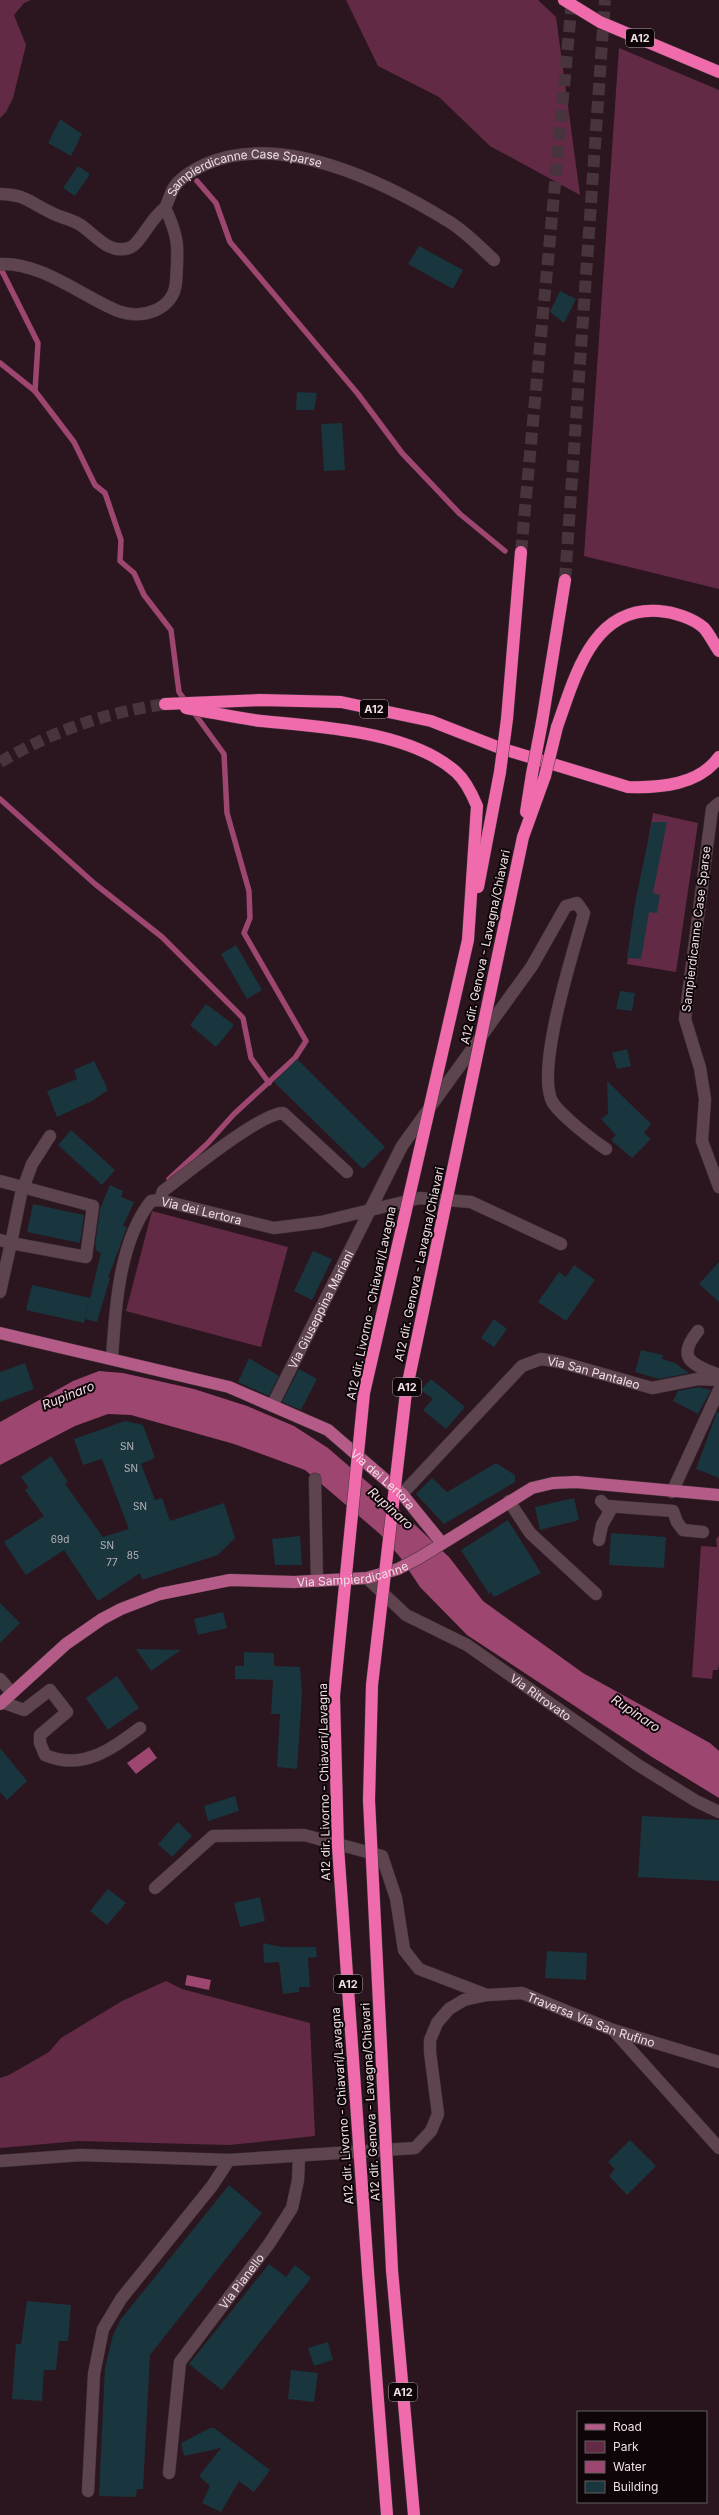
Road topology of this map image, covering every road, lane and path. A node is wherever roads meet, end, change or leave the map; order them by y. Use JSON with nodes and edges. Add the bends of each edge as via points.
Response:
{"nodes":[{"id":1,"x":564,"y":0,"type":"edge"},
{"id":2,"x":719,"y":72,"type":"edge"},
{"id":3,"x":0,"y":194,"type":"edge"},
{"id":4,"x":165,"y":208,"type":"junction"},
{"id":5,"x":494,"y":260,"type":"dead end"},
{"id":6,"x":0,"y":264,"type":"edge"},
{"id":7,"x":520,"y":552,"type":"tunnel mouth"},
{"id":8,"x":565,"y":580,"type":"tunnel mouth"},
{"id":9,"x":719,"y":652,"type":"edge"},
{"id":10,"x":719,"y":757,"type":"edge"},
{"id":11,"x":715,"y":806,"type":"edge"},
{"id":12,"x":523,"y":837,"type":"junction"},
{"id":13,"x":468,"y":940,"type":"junction"},
{"id":14,"x":50,"y":1136,"type":"dead end"},
{"id":15,"x":606,"y":1149,"type":"dead end"},
{"id":16,"x":347,"y":1172,"type":"dead end"},
{"id":17,"x":0,"y":1181,"type":"edge"},
{"id":18,"x":24,"y":1187,"type":"junction"},
{"id":19,"x":719,"y":1187,"type":"edge"},
{"id":20,"x":160,"y":1200,"type":"junction"},
{"id":21,"x":368,"y":1211,"type":"junction"},
{"id":22,"x":6,"y":1241,"type":"edge"},
{"id":23,"x":561,"y":1244,"type":"dead end"},
{"id":24,"x":0,"y":1292,"type":"edge"},
{"id":25,"x":698,"y":1331,"type":"dead end"},
{"id":26,"x":0,"y":1333,"type":"edge"},
{"id":27,"x":112,"y":1359,"type":"junction"},
{"id":28,"x":719,"y":1375,"type":"edge"},
{"id":29,"x":719,"y":1380,"type":"edge"},
{"id":30,"x":719,"y":1390,"type":"edge"},
{"id":31,"x":272,"y":1406,"type":"junction"},
{"id":32,"x":315,"y":1479,"type":"dead end"},
{"id":33,"x":672,"y":1492,"type":"junction"},
{"id":34,"x":402,"y":1494,"type":"junction"},
{"id":35,"x":719,"y":1495,"type":"edge"},
{"id":36,"x":509,"y":1501,"type":"junction"},
{"id":37,"x":703,"y":1532,"type":"dead end"},
{"id":38,"x":599,"y":1540,"type":"dead end"},
{"id":39,"x":441,"y":1542,"type":"junction"},
{"id":40,"x":368,"y":1578,"type":"junction"},
{"id":41,"x":317,"y":1581,"type":"junction"},
{"id":42,"x":596,"y":1594,"type":"dead end"},
{"id":43,"x":0,"y":1678,"type":"edge"},
{"id":44,"x":12,"y":1693,"type":"junction"},
{"id":45,"x":1,"y":1703,"type":"edge"},
{"id":46,"x":140,"y":1728,"type":"dead end"},
{"id":47,"x":719,"y":1812,"type":"edge"},
{"id":48,"x":155,"y":1888,"type":"dead end"},
{"id":49,"x":487,"y":1996,"type":"junction"},
{"id":50,"x":613,"y":2030,"type":"junction"},
{"id":51,"x":719,"y":2062,"type":"edge"},
{"id":52,"x":719,"y":2148,"type":"edge"},
{"id":53,"x":299,"y":2156,"type":"junction"},
{"id":54,"x":229,"y":2160,"type":"junction"},
{"id":55,"x":0,"y":2161,"type":"edge"},
{"id":56,"x":169,"y":2473,"type":"dead end"},
{"id":57,"x":88,"y":2491,"type":"dead end"},
{"id":58,"x":387,"y":2515,"type":"edge"},
{"id":59,"x":414,"y":2515,"type":"edge"}],
"edges":[{"from":1,"to":2,"type":"highway","number":"A12","via":[[600,22]]},
{"from":3,"to":4,"type":"street","via":[[29,199],[49,212],[79,225],[108,246],[120,249],[136,244],[153,218]]},
{"from":4,"to":5,"type":"street","name":"Sampierdicanne Case Sparse","via":[[174,188],[194,169],[216,159],[250,153],[295,157],[350,172],[400,194],[450,222]]},
{"from":4,"to":6,"type":"street","name":"Sampierdicanne Case Sparse","via":[[175,228],[179,244],[176,287],[170,303],[154,313],[119,311],[69,284],[16,264]]},
{"from":7,"to":13,"type":"highway","number":"A12","bridge":true,"via":[[507,719],[500,772]]},
{"from":8,"to":12,"type":"highway","number":"A12","bridge":true},
{"from":9,"to":12,"type":"highway","number":"A12","bridge":true,"via":[[703,628],[674,612],[645,610],[613,621],[597,636],[580,664],[557,727],[545,776]]},
{"from":10,"to":13,"type":"highway","number":"A12","via":[[686,782],[648,788],[628,787],[500,748],[431,721],[340,702],[260,700],[165,704],[258,721],[343,730],[415,747],[442,761],[457,773],[470,790],[477,806]]},
{"from":11,"to":19,"type":"street","name":"Sampierdicanne Case Sparse","via":[[685,1018],[700,1068],[705,1099],[702,1142]]},
{"from":12,"to":59,"type":"highway","name":"A12 dir. Genova - Lavagna/Chiavari","number":"A12","bridge":true,"via":[[406,1392],[372,1685],[369,1800],[392,2270]]},
{"from":13,"to":58,"type":"highway","name":"A12 dir. Livorno - Chiavari/Lavagna","number":"A12","bridge":true,"via":[[364,1393],[334,1696],[338,1847]]},
{"from":14,"to":18,"type":"street","via":[[32,1164]]},
{"from":15,"to":21,"type":"street","name":"Via Giuseppina Mariani","via":[[553,1103],[549,1091],[549,1056],[584,913],[577,903],[566,906],[532,966],[402,1146]]},
{"from":16,"to":20,"type":"street","via":[[283,1113],[273,1114],[232,1140],[163,1191]]},
{"from":17,"to":18,"type":"street"},
{"from":18,"to":22,"type":"street"},
{"from":18,"to":22,"type":"street","via":[[93,1206],[86,1256]]},
{"from":20,"to":21,"type":"street","name":"Via dei Lertora","via":[[274,1228],[321,1222]]},
{"from":20,"to":27,"type":"street","name":"Via dei Lertora","via":[[151,1201],[138,1216],[122,1274]]},
{"from":21,"to":23,"type":"street","name":"Via dei Lertora","via":[[420,1198],[471,1202]]},
{"from":21,"to":31,"type":"street","name":"Via Giuseppina Mariani"},
{"from":22,"to":24,"type":"street"},
{"from":25,"to":28,"type":"street","via":[[688,1344],[688,1356],[695,1366]]},
{"from":26,"to":27,"type":"main road","name":"Via dei Lertora"},
{"from":27,"to":31,"type":"main road","name":"Via dei Lertora","via":[[229,1387]]},
{"from":29,"to":34,"type":"street","name":"Via San Pantaleo","via":[[698,1379],[652,1388],[541,1359],[522,1366]]},
{"from":30,"to":33,"type":"street"},
{"from":31,"to":34,"type":"main road","name":"Via dei Lertora","via":[[328,1430]]},
{"from":32,"to":41,"type":"street"},
{"from":33,"to":35,"type":"main road","name":"Via Sampierdicanne"},
{"from":33,"to":36,"type":"main road","name":"Via Sampierdicanne","via":[[576,1482],[553,1483],[532,1488]]},
{"from":34,"to":39,"type":"main road","name":"Via dei Lertora"},
{"from":36,"to":39,"type":"main road","name":"Via Sampierdicanne"},
{"from":36,"to":42,"type":"street","via":[[530,1533]]},
{"from":37,"to":38,"type":"street","via":[[684,1530],[677,1522],[673,1511],[604,1504],[610,1511],[602,1525]]},
{"from":39,"to":40,"type":"main road","name":"Via Sampierdicanne","via":[[398,1568]]},
{"from":40,"to":41,"type":"main road","name":"Via Sampierdicanne"},
{"from":40,"to":47,"type":"street","name":"Via Ritrovato","via":[[406,1615],[467,1645],[638,1765],[696,1801]]},
{"from":41,"to":44,"type":"main road","name":"Via Sampierdicanne","via":[[230,1580],[160,1594],[102,1619],[66,1644]]},
{"from":43,"to":44,"type":"street"},
{"from":44,"to":45,"type":"main road","name":"Via Sampierdicanne"},
{"from":45,"to":46,"type":"street","via":[[24,1710],[50,1690],[67,1712],[40,1735],[40,1743],[45,1755],[59,1761],[75,1762],[99,1755]]},
{"from":48,"to":49,"type":"street","via":[[213,1836],[304,1835],[382,1856],[396,1898],[404,1950],[419,1969]]},
{"from":49,"to":50,"type":"street","name":"Traversa Via San Rufino","via":[[522,1993]]},
{"from":49,"to":53,"type":"street","name":"Traversa Via San Rufino","via":[[464,2000],[449,2009],[437,2023],[430,2040],[430,2052],[438,2114],[431,2132],[416,2148]]},
{"from":50,"to":51,"type":"street","name":"Traversa Via San Rufino"},
{"from":50,"to":52,"type":"street"},
{"from":53,"to":54,"type":"street"},
{"from":53,"to":56,"type":"street","name":"Via Pianello","via":[[298,2180],[292,2208],[269,2244],[180,2362]]},
{"from":54,"to":55,"type":"street","via":[[81,2155]]},
{"from":54,"to":57,"type":"street","via":[[212,2186],[121,2299],[103,2329],[94,2374]]}]}
